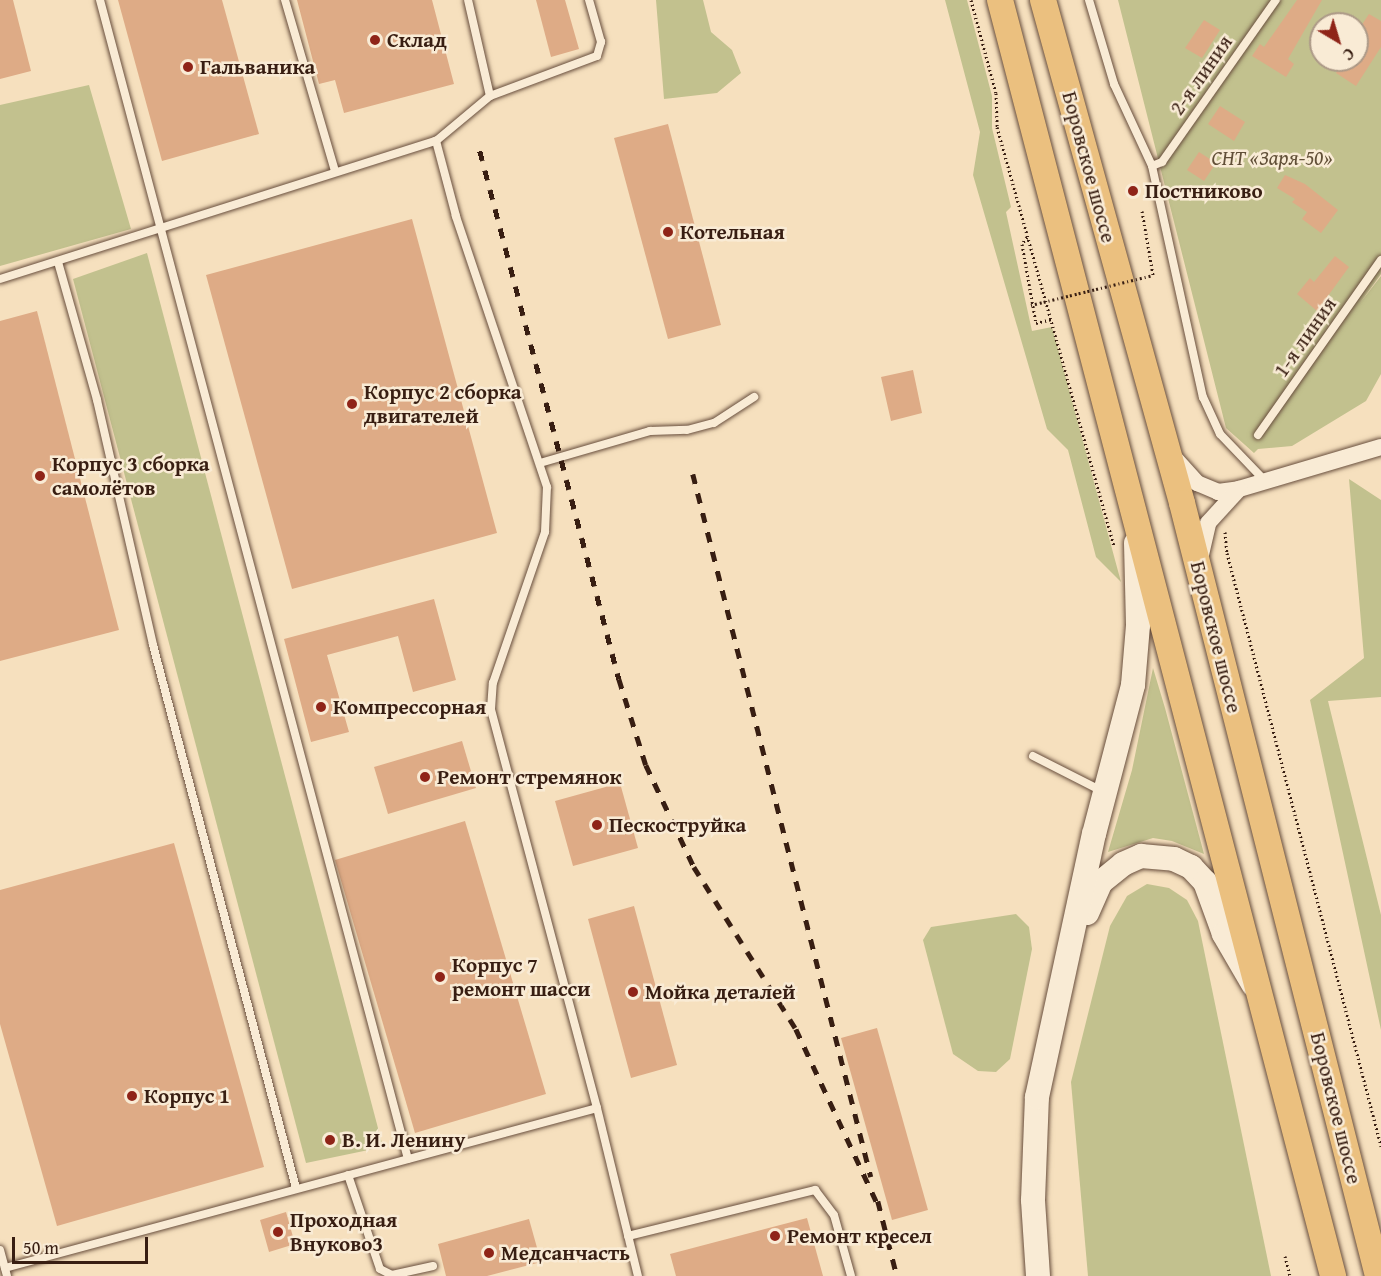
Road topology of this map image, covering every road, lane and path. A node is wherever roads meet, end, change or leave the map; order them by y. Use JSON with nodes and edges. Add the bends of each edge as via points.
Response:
{"nodes":[{"id":1,"x":100,"y":0,"type":"edge"},
{"id":2,"x":285,"y":0,"type":"edge"},
{"id":3,"x":468,"y":0,"type":"edge"},
{"id":4,"x":589,"y":0,"type":"edge"},
{"id":5,"x":971,"y":0,"type":"edge"},
{"id":6,"x":1000,"y":0,"type":"edge"},
{"id":7,"x":1043,"y":0,"type":"edge"},
{"id":8,"x":1089,"y":0,"type":"edge"},
{"id":9,"x":1276,"y":0,"type":"edge"},
{"id":10,"x":490,"y":96,"type":"junction"},
{"id":11,"x":436,"y":141,"type":"junction"},
{"id":12,"x":1152,"y":166,"type":"junction"},
{"id":13,"x":335,"y":171,"type":"junction"},
{"id":14,"x":1142,"y":211,"type":"dead end"},
{"id":15,"x":161,"y":226,"type":"junction"},
{"id":16,"x":1026,"y":237,"type":"junction"},
{"id":17,"x":1381,"y":260,"type":"edge"},
{"id":18,"x":57,"y":262,"type":"junction"},
{"id":19,"x":0,"y":279,"type":"edge"},
{"id":20,"x":1031,"y":305,"type":"junction"},
{"id":21,"x":1052,"y":319,"type":"junction"},
{"id":22,"x":754,"y":397,"type":"dead end"},
{"id":23,"x":1258,"y":435,"type":"dead end"},
{"id":24,"x":1166,"y":447,"type":"junction"},
{"id":25,"x":1381,"y":447,"type":"edge"},
{"id":26,"x":540,"y":463,"type":"junction"},
{"id":27,"x":1266,"y":482,"type":"junction"},
{"id":28,"x":1239,"y":489,"type":"junction"},
{"id":29,"x":1134,"y":504,"type":"junction"},
{"id":30,"x":1225,"y":525,"type":"dead end"},
{"id":31,"x":1116,"y":550,"type":"dead end"},
{"id":32,"x":1198,"y":568,"type":"junction"},
{"id":33,"x":1033,"y":756,"type":"dead end"},
{"id":34,"x":1105,"y":793,"type":"junction"},
{"id":35,"x":1063,"y":970,"type":"junction"},
{"id":36,"x":1261,"y":997,"type":"junction"},
{"id":37,"x":597,"y":1108,"type":"junction"},
{"id":38,"x":1381,"y":1146,"type":"edge"},
{"id":39,"x":408,"y":1159,"type":"junction"},
{"id":40,"x":348,"y":1174,"type":"junction"},
{"id":41,"x":296,"y":1188,"type":"junction"},
{"id":42,"x":628,"y":1236,"type":"junction"},
{"id":43,"x":0,"y":1250,"type":"edge"},
{"id":44,"x":1285,"y":1256,"type":"dead end"},
{"id":45,"x":433,"y":1266,"type":"dead end"},
{"id":46,"x":6,"y":1272,"type":"edge"},
{"id":47,"x":638,"y":1276,"type":"edge"},
{"id":48,"x":851,"y":1276,"type":"edge"},
{"id":49,"x":1038,"y":1276,"type":"edge"},
{"id":50,"x":1290,"y":1276,"type":"edge"},
{"id":51,"x":1333,"y":1276,"type":"edge"},
{"id":52,"x":1378,"y":1276,"type":"edge"}],
"edges":[{"from":1,"to":15,"type":"lane"},
{"from":2,"to":13,"type":"lane"},
{"from":3,"to":10,"type":"lane"},
{"from":4,"to":10,"type":"lane","via":[[601,42],[597,56]]},
{"from":5,"to":16,"type":"path","via":[[996,93],[997,127]]},
{"from":6,"to":29,"type":"main road","name":"Боровское шоссе"},
{"from":7,"to":24,"type":"main road","name":"Боровское шоссе"},
{"from":8,"to":12,"type":"lane","via":[[1114,84]]},
{"from":9,"to":12,"type":"lane","name":"2-я линия","via":[[1162,162]]},
{"from":10,"to":11,"type":"lane"},
{"from":11,"to":13,"type":"lane"},
{"from":11,"to":26,"type":"lane","via":[[456,216]]},
{"from":12,"to":27,"type":"lane","via":[[1203,397],[1220,434]]},
{"from":13,"to":15,"type":"lane"},
{"from":14,"to":20,"type":"path","bridge":true,"via":[[1153,274]]},
{"from":15,"to":18,"type":"lane"},
{"from":15,"to":39,"type":"lane"},
{"from":16,"to":20,"type":"path","via":[[1022,244]]},
{"from":16,"to":21,"type":"path"},
{"from":17,"to":23,"type":"lane","name":"1-я линия"},
{"from":18,"to":19,"type":"lane"},
{"from":18,"to":41,"type":"lane","via":[[97,400],[153,645]]},
{"from":20,"to":21,"type":"path","via":[[1035,323]]},
{"from":21,"to":31,"type":"path"},
{"from":22,"to":26,"type":"lane","via":[[714,423],[687,430],[650,430]]},
{"from":24,"to":28,"type":"street","via":[[1206,488]]},
{"from":24,"to":32,"type":"main road","name":"Боровское шоссе"},
{"from":25,"to":27,"type":"street"},
{"from":26,"to":37,"type":"lane","via":[[549,504],[545,532],[493,683],[491,709]]},
{"from":27,"to":28,"type":"street"},
{"from":28,"to":32,"type":"street","via":[[1208,523]]},
{"from":29,"to":34,"type":"street","via":[[1137,653],[1132,693]]},
{"from":29,"to":36,"type":"main road","name":"Боровское шоссе"},
{"from":30,"to":38,"type":"path","via":[[1227,553]]},
{"from":32,"to":52,"type":"main road","name":"Боровское шоссе"},
{"from":33,"to":34,"type":"lane"},
{"from":34,"to":35,"type":"street"},
{"from":35,"to":36,"type":"street","via":[[1101,882],[1129,860],[1168,857],[1191,867],[1205,882],[1227,941]]},
{"from":35,"to":49,"type":"street","via":[[1046,1041],[1035,1117]]},
{"from":36,"to":51,"type":"main road","name":"Боровское шоссе"},
{"from":37,"to":39,"type":"lane"},
{"from":37,"to":42,"type":"lane"},
{"from":39,"to":40,"type":"lane"},
{"from":40,"to":41,"type":"lane"},
{"from":40,"to":45,"type":"lane","via":[[380,1269],[392,1275]]},
{"from":41,"to":46,"type":"lane"},
{"from":42,"to":47,"type":"lane"},
{"from":42,"to":48,"type":"lane","via":[[815,1190],[834,1215]]},
{"from":43,"to":46,"type":"lane"},
{"from":44,"to":50,"type":"path"}]}
